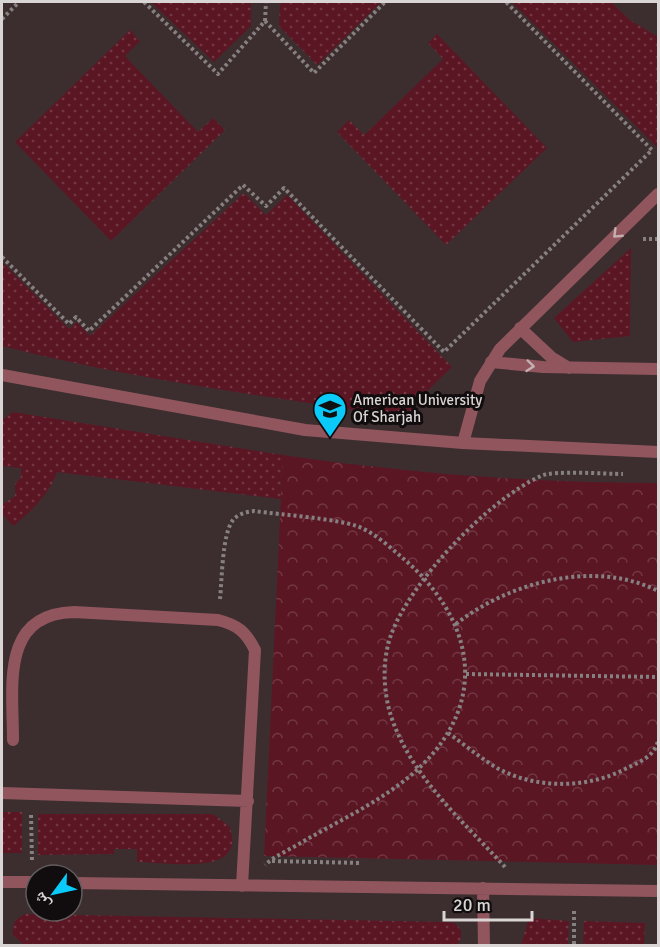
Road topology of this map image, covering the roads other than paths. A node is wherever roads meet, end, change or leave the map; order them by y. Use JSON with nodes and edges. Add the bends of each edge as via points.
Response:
{"nodes":[{"id":1,"x":658,"y":194,"type":"edge"},
{"id":2,"x":520,"y":328,"type":"junction"},
{"id":3,"x":491,"y":362,"type":"junction"},
{"id":4,"x":570,"y":368,"type":"junction"},
{"id":5,"x":658,"y":369,"type":"edge"},
{"id":6,"x":2,"y":375,"type":"edge"},
{"id":7,"x":463,"y":444,"type":"junction"},
{"id":8,"x":658,"y":452,"type":"edge"},
{"id":9,"x":13,"y":740,"type":"dead end"},
{"id":10,"x":2,"y":793,"type":"edge"},
{"id":11,"x":248,"y":801,"type":"junction"},
{"id":12,"x":2,"y":882,"type":"edge"},
{"id":13,"x":24,"y":882,"type":"edge"},
{"id":14,"x":84,"y":883,"type":"edge"},
{"id":15,"x":242,"y":886,"type":"junction"},
{"id":16,"x":483,"y":888,"type":"junction"},
{"id":17,"x":658,"y":891,"type":"edge"},
{"id":18,"x":484,"y":945,"type":"edge"}],
"edges":[{"from":1,"to":2,"type":"street","one_way":true},
{"from":2,"to":3,"type":"street"},
{"from":2,"to":4,"type":"street","via":[[551,357]]},
{"from":3,"to":4,"type":"street","one_way":true},
{"from":3,"to":7,"type":"street","via":[[477,391]]},
{"from":4,"to":5,"type":"street"},
{"from":6,"to":7,"type":"street","via":[[305,430]]},
{"from":7,"to":8,"type":"street"},
{"from":9,"to":11,"type":"street","via":[[14,651],[21,637],[45,617],[74,612],[235,624],[248,635],[255,650]]},
{"from":10,"to":11,"type":"street"},
{"from":11,"to":15,"type":"street"},
{"from":12,"to":13,"type":"street"},
{"from":14,"to":15,"type":"street"},
{"from":15,"to":16,"type":"street"},
{"from":16,"to":17,"type":"street"},
{"from":16,"to":18,"type":"street"}]}
